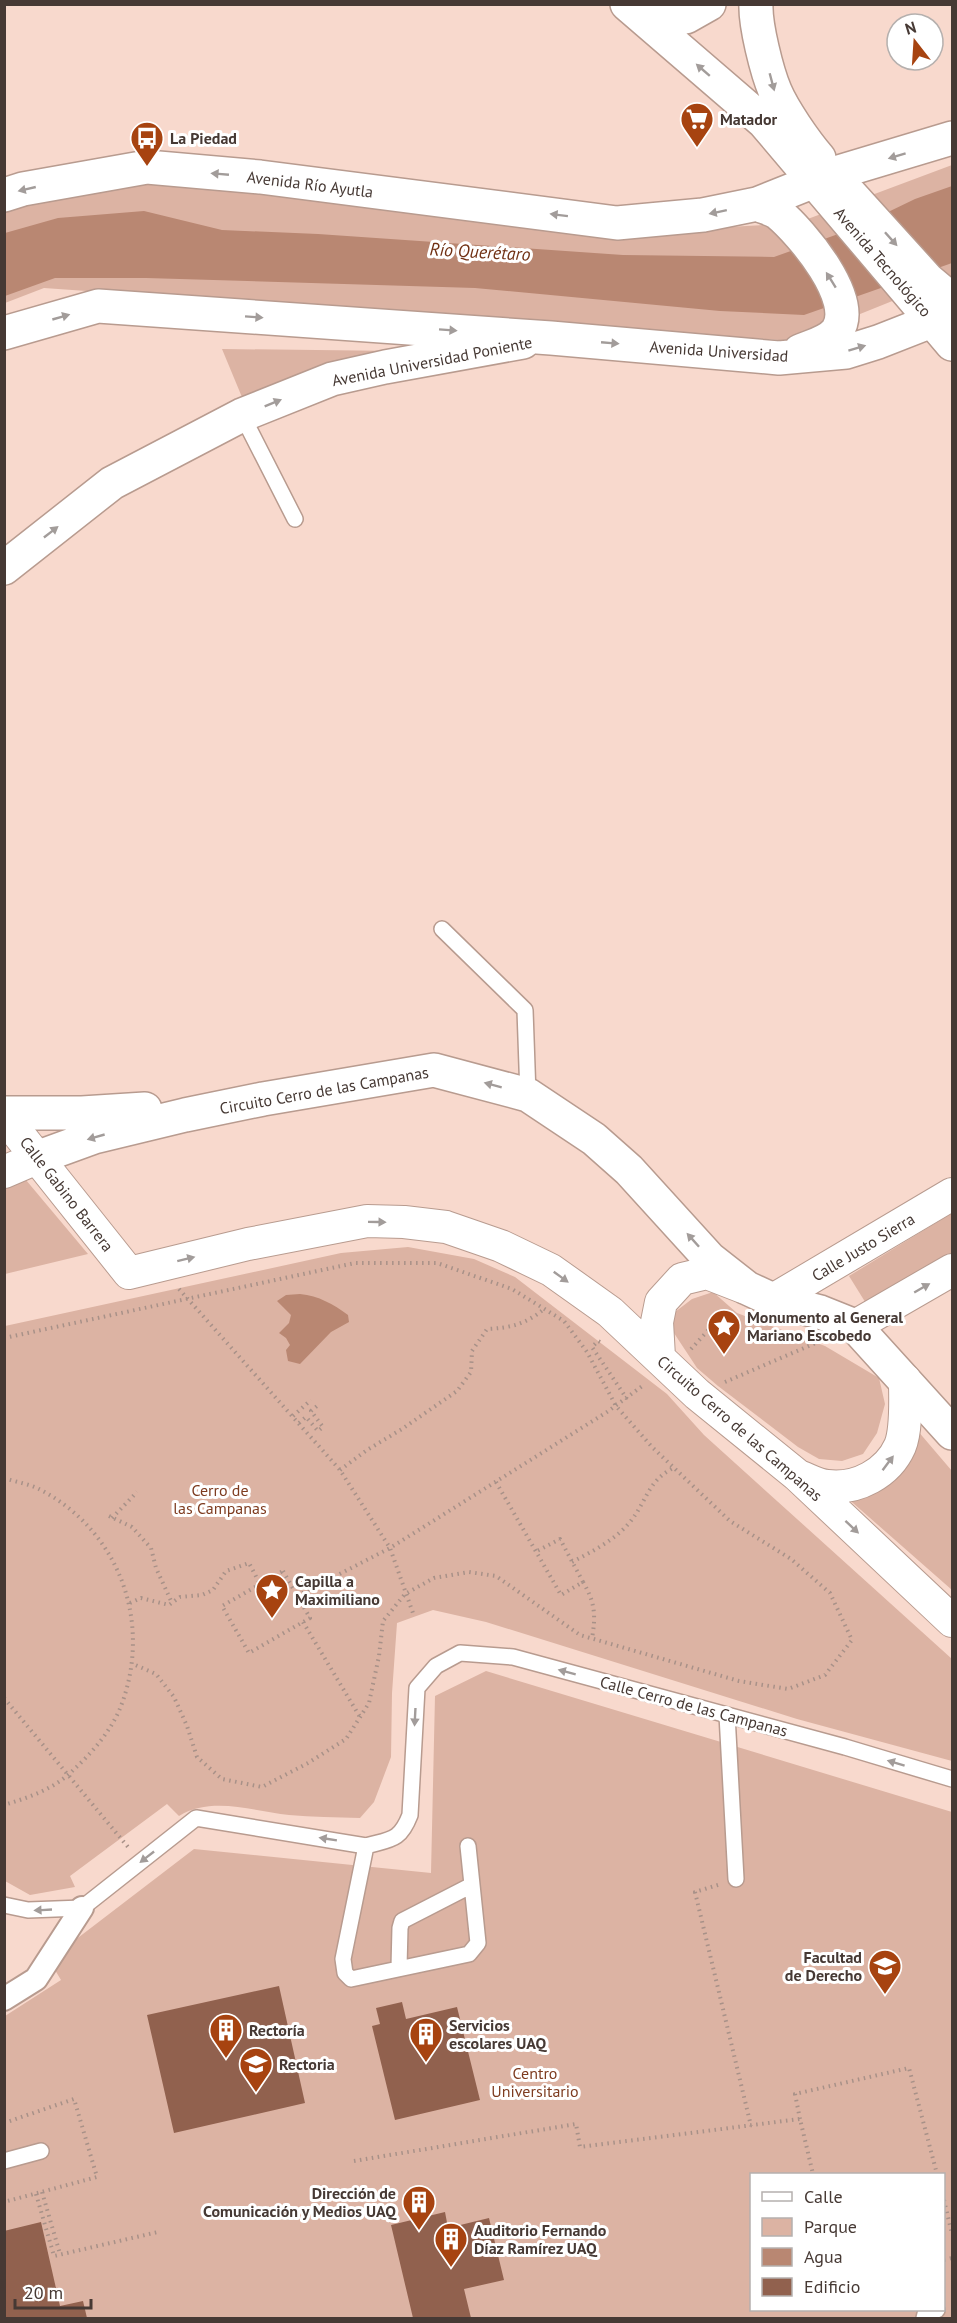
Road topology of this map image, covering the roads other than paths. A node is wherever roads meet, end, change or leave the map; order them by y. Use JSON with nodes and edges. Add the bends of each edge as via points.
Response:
{"nodes":[{"id":1,"x":627,"y":4,"type":"edge"},
{"id":2,"x":639,"y":4,"type":"edge"},
{"id":3,"x":709,"y":4,"type":"edge"},
{"id":4,"x":745,"y":4,"type":"edge"},
{"id":5,"x":756,"y":4,"type":"edge"},
{"id":6,"x":764,"y":122,"type":"junction"},
{"id":7,"x":952,"y":138,"type":"edge"},
{"id":8,"x":833,"y":189,"type":"junction"},
{"id":9,"x":4,"y":195,"type":"edge"},
{"id":10,"x":757,"y":204,"type":"junction"},
{"id":11,"x":937,"y":308,"type":"edge"},
{"id":12,"x":4,"y":333,"type":"edge"},
{"id":13,"x":551,"y":338,"type":"junction"},
{"id":14,"x":779,"y":358,"type":"junction"},
{"id":15,"x":242,"y":415,"type":"junction"},
{"id":16,"x":295,"y":519,"type":"dead end"},
{"id":17,"x":4,"y":568,"type":"edge"},
{"id":18,"x":442,"y":929,"type":"dead end"},
{"id":19,"x":528,"y":1095,"type":"junction"},
{"id":20,"x":4,"y":1114,"type":"edge"},
{"id":21,"x":185,"y":1115,"type":"junction"},
{"id":22,"x":39,"y":1157,"type":"junction"},
{"id":23,"x":4,"y":1172,"type":"edge"},
{"id":24,"x":952,"y":1194,"type":"edge"},
{"id":25,"x":144,"y":1270,"type":"joint"},
{"id":26,"x":952,"y":1270,"type":"edge"},
{"id":27,"x":760,"y":1294,"type":"junction"},
{"id":28,"x":855,"y":1326,"type":"junction"},
{"id":29,"x":659,"y":1370,"type":"junction"},
{"id":30,"x":905,"y":1380,"type":"junction"},
{"id":31,"x":952,"y":1433,"type":"edge"},
{"id":32,"x":797,"y":1475,"type":"junction"},
{"id":33,"x":952,"y":1621,"type":"edge"},
{"id":34,"x":727,"y":1715,"type":"junction"},
{"id":35,"x":952,"y":1779,"type":"edge"},
{"id":36,"x":366,"y":1846,"type":"junction"},
{"id":37,"x":468,"y":1846,"type":"dead end"},
{"id":38,"x":736,"y":1879,"type":"road end"},
{"id":39,"x":472,"y":1885,"type":"junction"},
{"id":40,"x":4,"y":1905,"type":"edge"},
{"id":41,"x":82,"y":1908,"type":"junction"},
{"id":42,"x":399,"y":1967,"type":"junction"},
{"id":43,"x":4,"y":1999,"type":"edge"},
{"id":44,"x":41,"y":2151,"type":"dead end"},
{"id":45,"x":4,"y":2161,"type":"edge"}],
"edges":[{"from":6,"to":1,"type":"street","one_way":true},
{"from":2,"to":3,"type":"street","via":[[686,17]]},
{"from":4,"to":6,"type":"street","via":[[743,39],[748,83]]},
{"from":5,"to":8,"type":"street","one_way":true,"via":[[755,18],[775,92]]},
{"from":6,"to":8,"type":"street"},
{"from":7,"to":8,"type":"street","one_way":true},
{"from":8,"to":10,"type":"street"},
{"from":8,"to":11,"type":"street"},
{"from":10,"to":9,"type":"street","name":"Avenida Río Ayutla","one_way":true,"via":[[703,215],[617,223],[260,177],[147,167]]},
{"from":14,"to":10,"type":"street","one_way":true,"via":[[818,344],[838,330],[842,310],[837,289],[817,257],[777,213]]},
{"from":14,"to":11,"type":"street","name":"Avenida Universidad","one_way":true,"via":[[846,352]]},
{"from":12,"to":13,"type":"street","one_way":true,"via":[[98,306]]},
{"from":13,"to":14,"type":"street","name":"Avenida Universidad","one_way":true},
{"from":15,"to":13,"type":"street","name":"Avenida Universidad Poniente","one_way":true,"via":[[332,379]]},
{"from":15,"to":16,"type":"lane"},
{"from":17,"to":15,"type":"street","name":"Avenida Universidad Poniente","one_way":true,"via":[[112,483]]},
{"from":18,"to":19,"type":"lane","via":[[525,1010]]},
{"from":19,"to":21,"type":"street","name":"Circuito Cerro de las Campanas","one_way":true,"via":[[434,1070]]},
{"from":27,"to":19,"type":"street","name":"Circuito Cerro de las Campanas","one_way":true,"via":[[710,1259],[629,1170],[594,1139]]},
{"from":20,"to":21,"type":"street","via":[[158,1109]]},
{"from":20,"to":22,"type":"street","name":"Calle Gabino Barrera"},
{"from":21,"to":22,"type":"street","name":"Circuito Cerro de las Campanas","one_way":true,"via":[[94,1137]]},
{"from":22,"to":23,"type":"street"},
{"from":22,"to":25,"type":"street","name":"Calle Gabino Barrera"},
{"from":24,"to":27,"type":"street","name":"Calle Justo Sierra"},
{"from":25,"to":29,"type":"street","name":"Circuito Cerro de las Campanas","one_way":true,"via":[[366,1221],[446,1227],[501,1246],[551,1270],[610,1312]]},
{"from":28,"to":26,"type":"street","one_way":true},
{"from":27,"to":28,"type":"street","name":"Circuito Cerro de las Campanas"},
{"from":27,"to":29,"type":"street","via":[[707,1273],[682,1279],[661,1302],[657,1322]]},
{"from":28,"to":30,"type":"street","name":"Circuito Cerro de las Campanas"},
{"from":29,"to":32,"type":"street","name":"Circuito Cerro de las Campanas","via":[[697,1394]]},
{"from":30,"to":31,"type":"street","name":"Circuito Cerro de las Campanas"},
{"from":32,"to":30,"type":"street","one_way":true,"via":[[827,1486],[857,1484],[884,1470],[900,1445]]},
{"from":32,"to":33,"type":"street","name":"Circuito Cerro de las Campanas","one_way":true},
{"from":35,"to":34,"type":"lane","name":"Calle Cerro de las Campanas","one_way":true},
{"from":34,"to":36,"type":"lane","name":"Calle Cerro de las Campanas","one_way":true,"via":[[513,1657],[460,1653],[436,1666],[417,1688],[410,1815],[405,1829],[393,1839]]},
{"from":34,"to":38,"type":"lane"},
{"from":36,"to":41,"type":"lane","one_way":true,"via":[[196,1818]]},
{"from":36,"to":42,"type":"lane","via":[[343,1959],[345,1973],[351,1978]]},
{"from":37,"to":39,"type":"lane"},
{"from":39,"to":42,"type":"lane","via":[[402,1921]]},
{"from":39,"to":42,"type":"lane","via":[[478,1943],[469,1954]]},
{"from":41,"to":40,"type":"lane","one_way":true,"via":[[28,1910]]},
{"from":41,"to":43,"type":"street","via":[[36,1979]]},
{"from":44,"to":45,"type":"lane"}]}
